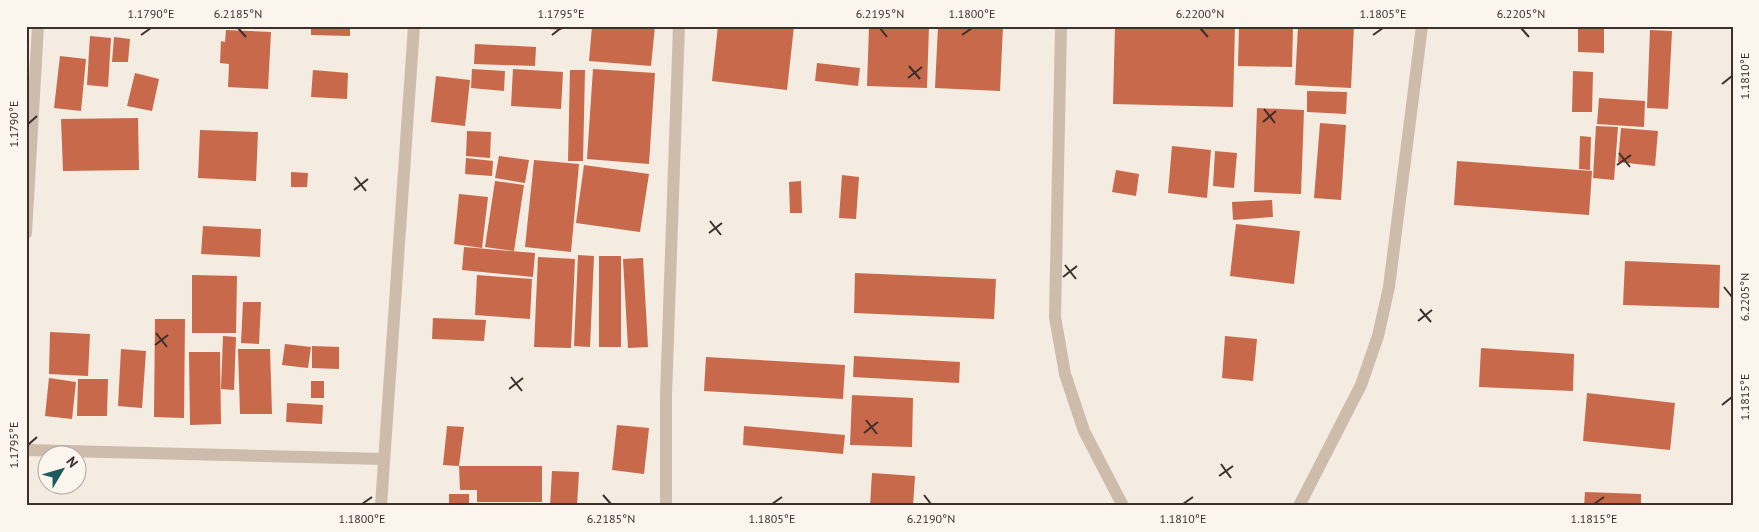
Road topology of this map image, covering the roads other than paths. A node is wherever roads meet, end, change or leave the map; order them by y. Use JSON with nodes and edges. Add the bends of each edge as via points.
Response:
{"nodes":[{"id":1,"x":38,"y":26,"type":"edge"},
{"id":2,"x":414,"y":26,"type":"edge"},
{"id":3,"x":679,"y":26,"type":"edge"},
{"id":4,"x":1061,"y":26,"type":"edge"},
{"id":5,"x":1422,"y":26,"type":"edge"},
{"id":6,"x":26,"y":233,"type":"edge"},
{"id":7,"x":26,"y":450,"type":"edge"},
{"id":8,"x":384,"y":459,"type":"junction"},
{"id":9,"x":381,"y":506,"type":"edge"},
{"id":10,"x":666,"y":506,"type":"edge"},
{"id":11,"x":1123,"y":506,"type":"edge"},
{"id":12,"x":1299,"y":506,"type":"edge"}],
"edges":[{"from":1,"to":6,"type":"street"},
{"from":2,"to":8,"type":"street"},
{"from":3,"to":10,"type":"street","via":[[666,394]]},
{"from":4,"to":11,"type":"street","via":[[1055,317],[1065,374],[1084,431]]},
{"from":5,"to":12,"type":"street","via":[[1389,287],[1378,336],[1361,385]]},
{"from":7,"to":8,"type":"street"},
{"from":8,"to":9,"type":"street"}]}
